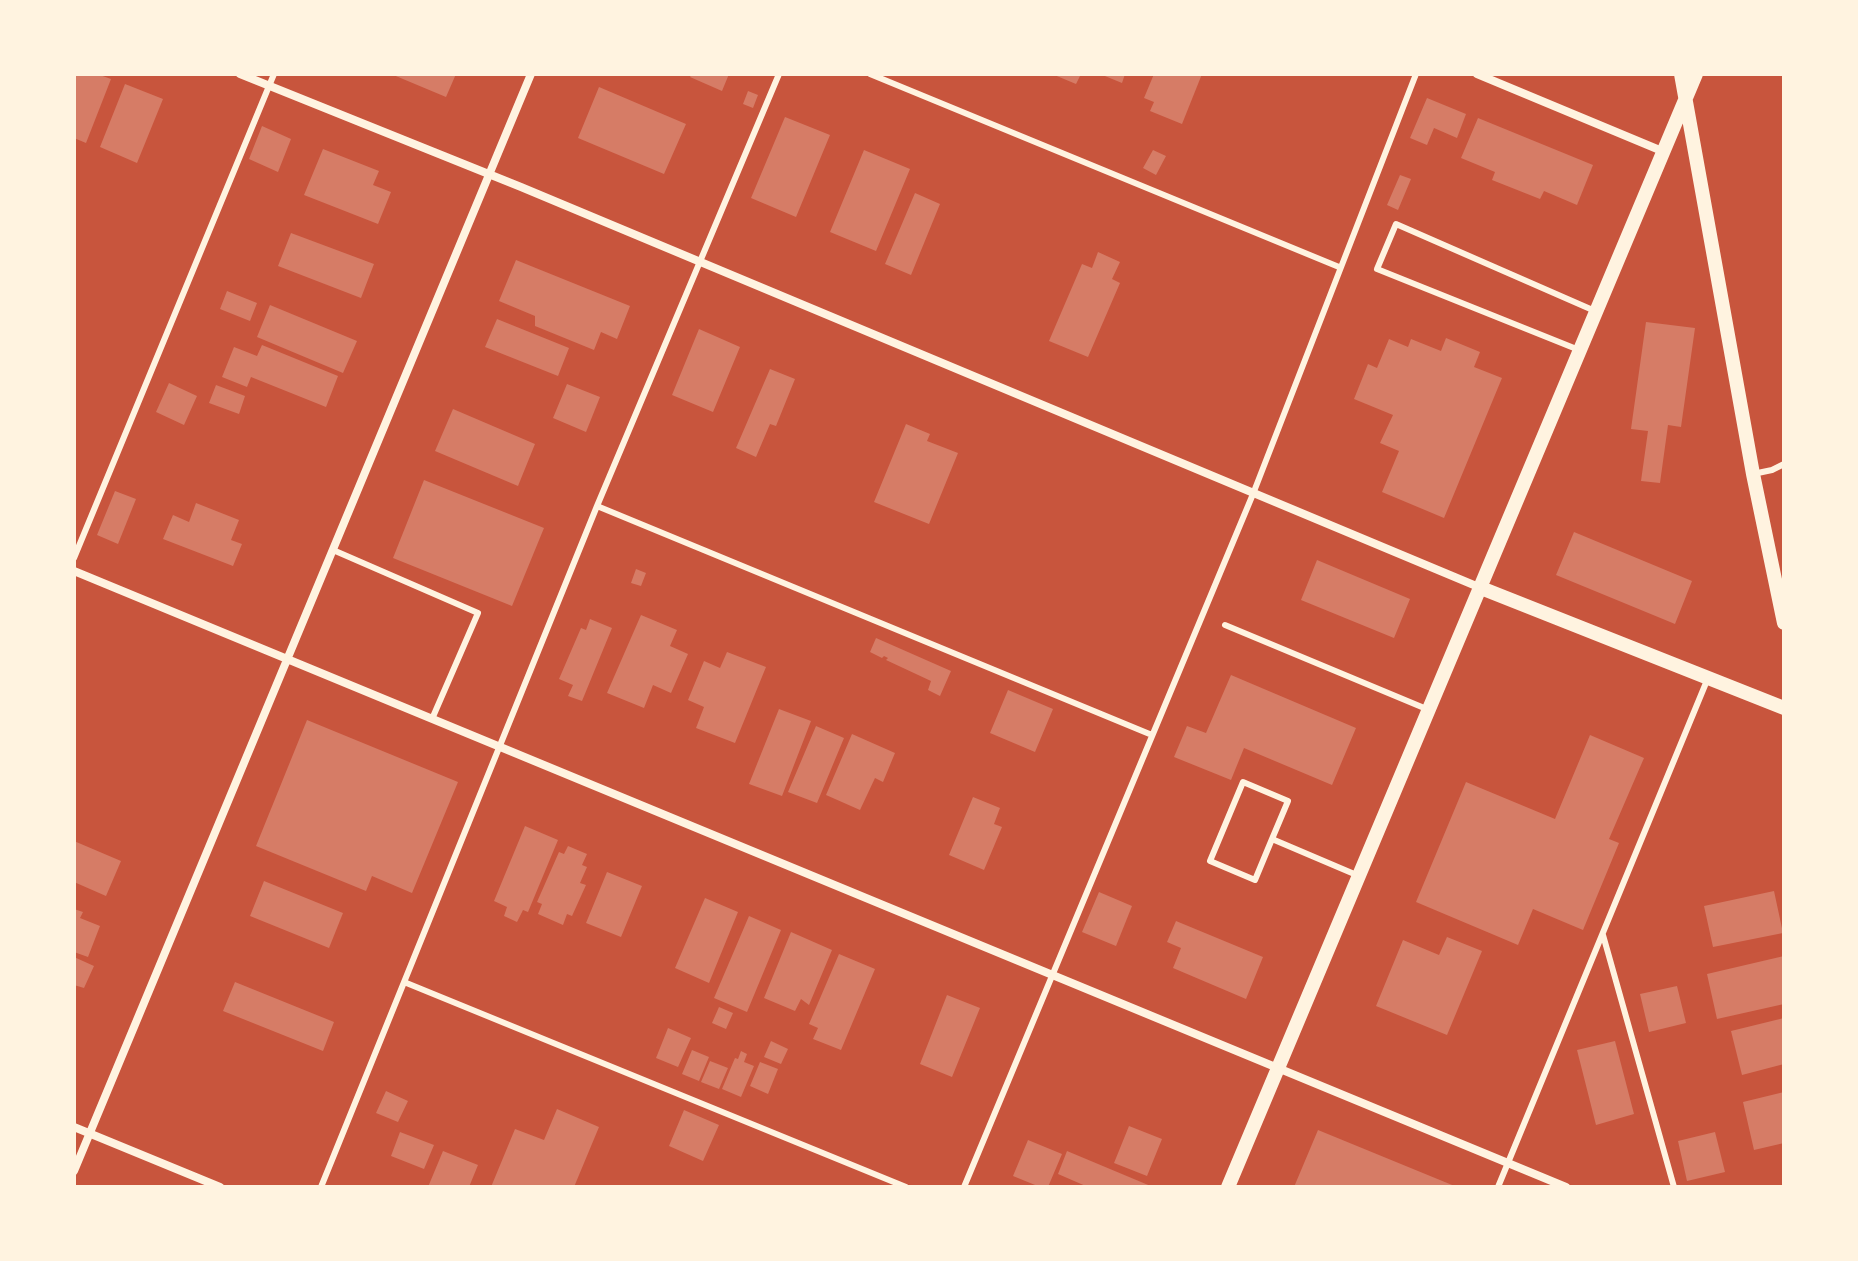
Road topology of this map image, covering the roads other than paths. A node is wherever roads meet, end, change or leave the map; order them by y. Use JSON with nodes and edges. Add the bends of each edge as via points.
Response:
{"nodes":[{"id":1,"x":240,"y":74,"type":"edge"},
{"id":2,"x":274,"y":74,"type":"edge"},
{"id":3,"x":531,"y":74,"type":"edge"},
{"id":4,"x":779,"y":74,"type":"edge"},
{"id":5,"x":870,"y":74,"type":"edge"},
{"id":6,"x":1416,"y":74,"type":"edge"},
{"id":7,"x":1477,"y":74,"type":"edge"},
{"id":8,"x":1681,"y":74,"type":"edge"},
{"id":9,"x":1696,"y":74,"type":"edge"},
{"id":10,"x":269,"y":86,"type":"junction"},
{"id":11,"x":1686,"y":97,"type":"junction"},
{"id":12,"x":1662,"y":151,"type":"junction"},
{"id":13,"x":489,"y":174,"type":"junction"},
{"id":14,"x":700,"y":262,"type":"junction"},
{"id":15,"x":1339,"y":267,"type":"junction"},
{"id":16,"x":1596,"y":311,"type":"junction"},
{"id":17,"x":1579,"y":350,"type":"junction"},
{"id":18,"x":1784,"y":464,"type":"edge"},
{"id":19,"x":1753,"y":474,"type":"junction"},
{"id":20,"x":1253,"y":494,"type":"junction"},
{"id":21,"x":597,"y":506,"type":"junction"},
{"id":22,"x":333,"y":550,"type":"junction"},
{"id":23,"x":74,"y":558,"type":"edge"},
{"id":24,"x":74,"y":571,"type":"edge"},
{"id":25,"x":1481,"y":588,"type":"junction"},
{"id":26,"x":1784,"y":623,"type":"edge"},
{"id":27,"x":1225,"y":625,"type":"dead end"},
{"id":28,"x":288,"y":659,"type":"junction"},
{"id":29,"x":1708,"y":678,"type":"junction"},
{"id":30,"x":1784,"y":708,"type":"edge"},
{"id":31,"x":1429,"y":710,"type":"junction"},
{"id":32,"x":432,"y":719,"type":"junction"},
{"id":33,"x":1152,"y":735,"type":"junction"},
{"id":34,"x":499,"y":746,"type":"junction"},
{"id":35,"x":1272,"y":839,"type":"junction"},
{"id":36,"x":1359,"y":876,"type":"junction"},
{"id":37,"x":1603,"y":935,"type":"junction"},
{"id":38,"x":1051,"y":975,"type":"junction"},
{"id":39,"x":404,"y":982,"type":"junction"},
{"id":40,"x":1278,"y":1067,"type":"junction"},
{"id":41,"x":74,"y":1127,"type":"edge"},
{"id":42,"x":90,"y":1133,"type":"junction"},
{"id":43,"x":1508,"y":1163,"type":"junction"},
{"id":44,"x":74,"y":1171,"type":"edge"},
{"id":45,"x":220,"y":1187,"type":"edge"},
{"id":46,"x":321,"y":1187,"type":"edge"},
{"id":47,"x":906,"y":1187,"type":"edge"},
{"id":48,"x":964,"y":1187,"type":"edge"},
{"id":49,"x":1228,"y":1187,"type":"edge"},
{"id":50,"x":1498,"y":1187,"type":"edge"},
{"id":51,"x":1566,"y":1187,"type":"edge"},
{"id":52,"x":1674,"y":1187,"type":"edge"}],
"edges":[{"from":1,"to":10,"type":"street"},
{"from":2,"to":10,"type":"lane"},
{"from":3,"to":13,"type":"street"},
{"from":4,"to":14,"type":"lane"},
{"from":5,"to":15,"type":"lane"},
{"from":6,"to":15,"type":"lane"},
{"from":7,"to":12,"type":"street"},
{"from":8,"to":11,"type":"street"},
{"from":9,"to":11,"type":"street"},
{"from":10,"to":13,"type":"street"},
{"from":10,"to":23,"type":"lane"},
{"from":11,"to":12,"type":"street"},
{"from":11,"to":19,"type":"street"},
{"from":12,"to":16,"type":"street"},
{"from":13,"to":14,"type":"street"},
{"from":13,"to":22,"type":"street"},
{"from":14,"to":20,"type":"street"},
{"from":14,"to":21,"type":"lane"},
{"from":15,"to":20,"type":"lane"},
{"from":16,"to":17,"type":"street"},
{"from":16,"to":17,"type":"lane","via":[[1396,224],[1377,269]]},
{"from":17,"to":25,"type":"street"},
{"from":18,"to":19,"type":"lane"},
{"from":19,"to":26,"type":"street"},
{"from":20,"to":25,"type":"street"},
{"from":20,"to":33,"type":"lane"},
{"from":21,"to":33,"type":"lane"},
{"from":21,"to":34,"type":"lane"},
{"from":22,"to":28,"type":"street"},
{"from":22,"to":32,"type":"lane","via":[[478,613]]},
{"from":24,"to":28,"type":"street"},
{"from":25,"to":29,"type":"street"},
{"from":25,"to":31,"type":"street"},
{"from":27,"to":31,"type":"lane"},
{"from":28,"to":32,"type":"street"},
{"from":28,"to":42,"type":"street"},
{"from":29,"to":30,"type":"street"},
{"from":29,"to":37,"type":"lane"},
{"from":31,"to":36,"type":"street"},
{"from":32,"to":34,"type":"street"},
{"from":33,"to":38,"type":"lane"},
{"from":34,"to":38,"type":"street"},
{"from":34,"to":39,"type":"lane"},
{"from":35,"to":35,"type":"lane","via":[[1255,880],[1210,861],[1243,782],[1288,801]]},
{"from":35,"to":36,"type":"lane"},
{"from":36,"to":40,"type":"street"},
{"from":37,"to":43,"type":"lane"},
{"from":37,"to":52,"type":"lane"},
{"from":38,"to":40,"type":"street"},
{"from":38,"to":48,"type":"lane"},
{"from":39,"to":46,"type":"lane"},
{"from":39,"to":47,"type":"lane"},
{"from":40,"to":43,"type":"street"},
{"from":40,"to":49,"type":"street"},
{"from":41,"to":42,"type":"street"},
{"from":42,"to":44,"type":"street"},
{"from":42,"to":45,"type":"street"},
{"from":43,"to":50,"type":"lane"},
{"from":43,"to":51,"type":"street"}]}
